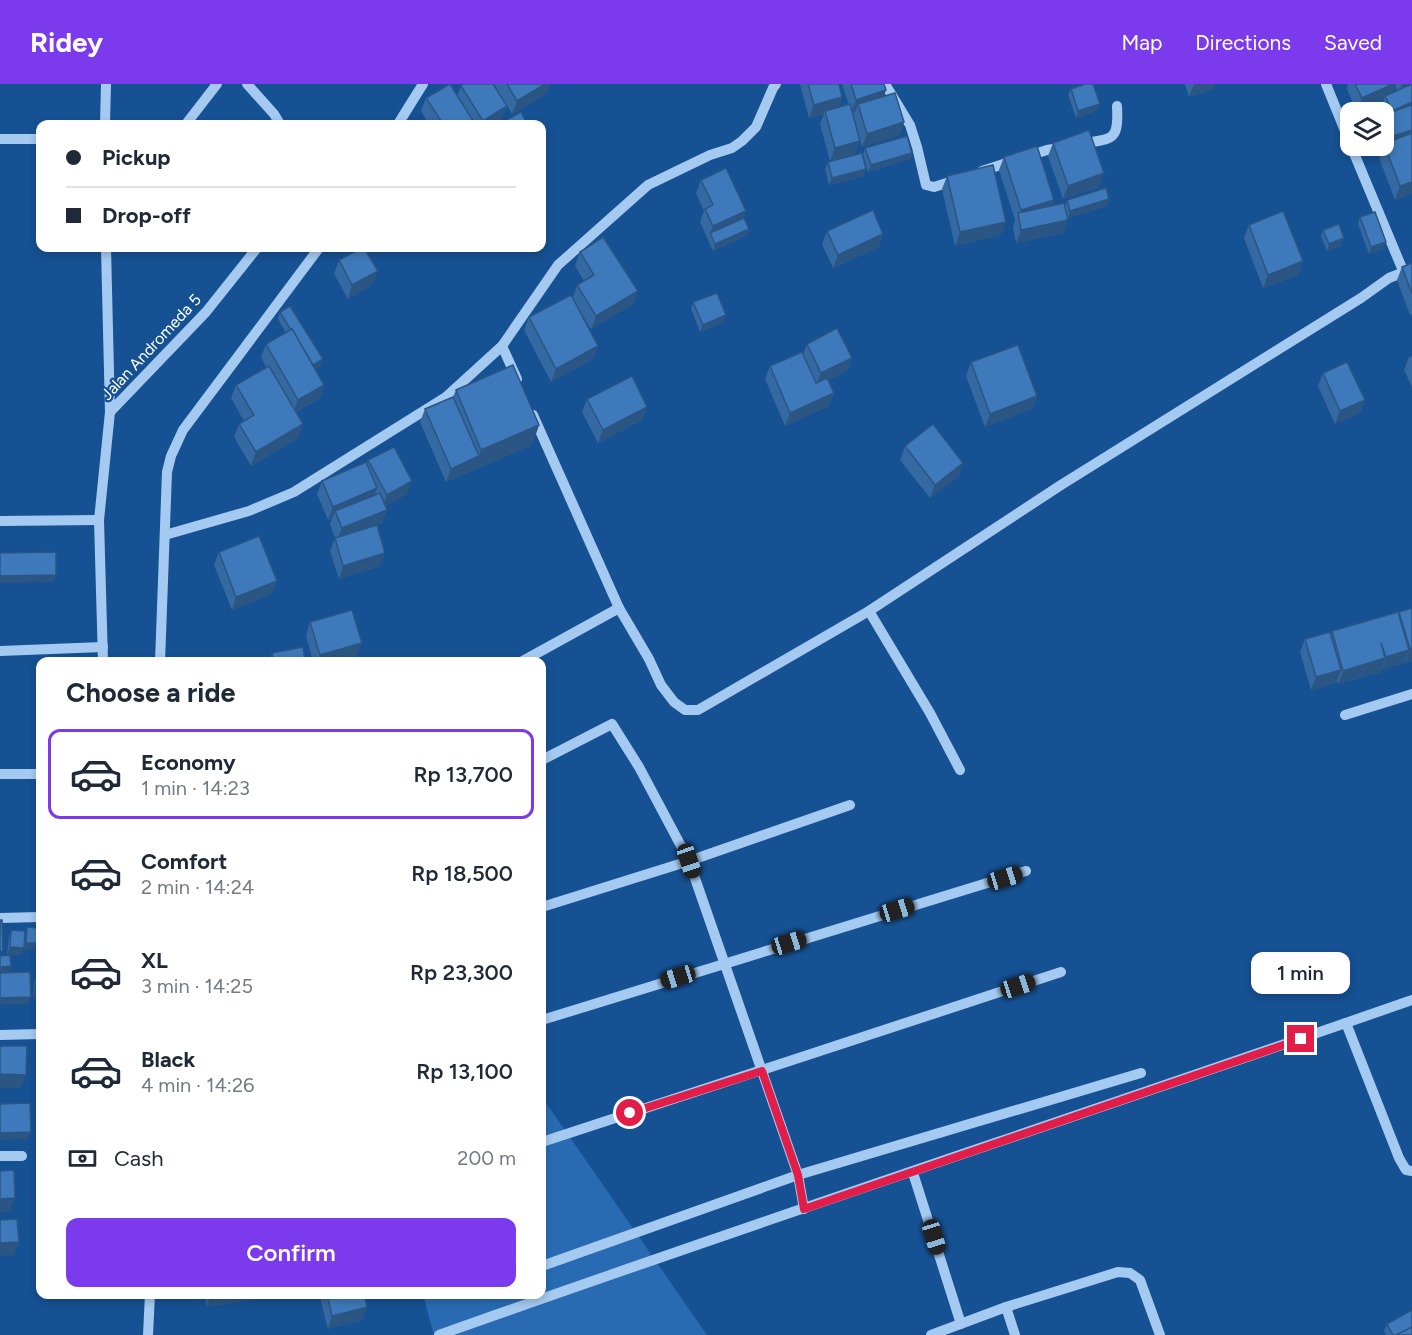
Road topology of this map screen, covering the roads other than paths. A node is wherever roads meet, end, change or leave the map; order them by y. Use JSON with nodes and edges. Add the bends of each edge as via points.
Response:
{"nodes":[{"id":1,"x":106,"y":84,"type":"edge"},
{"id":2,"x":217,"y":84,"type":"edge"},
{"id":3,"x":246,"y":84,"type":"edge"},
{"id":4,"x":423,"y":84,"type":"edge"},
{"id":5,"x":776,"y":84,"type":"edge"},
{"id":6,"x":885,"y":84,"type":"edge"},
{"id":7,"x":1326,"y":84,"type":"edge"},
{"id":8,"x":1117,"y":106,"type":"dead end"},
{"id":9,"x":1340,"y":118,"type":"edge"},
{"id":10,"x":105,"y":120,"type":"edge"},
{"id":11,"x":189,"y":120,"type":"edge"},
{"id":12,"x":278,"y":120,"type":"edge"},
{"id":13,"x":400,"y":120,"type":"edge"},
{"id":14,"x":0,"y":139,"type":"edge"},
{"id":15,"x":36,"y":139,"type":"edge"},
{"id":16,"x":1356,"y":156,"type":"edge"},
{"id":17,"x":106,"y":252,"type":"edge"},
{"id":18,"x":254,"y":252,"type":"edge"},
{"id":19,"x":316,"y":252,"type":"edge"},
{"id":20,"x":1408,"y":271,"type":"edge"},
{"id":21,"x":502,"y":346,"type":"junction"},
{"id":22,"x":522,"y":390,"type":"edge"},
{"id":23,"x":527,"y":401,"type":"edge"},
{"id":24,"x":110,"y":412,"type":"junction"},
{"id":25,"x":99,"y":520,"type":"junction"},
{"id":26,"x":0,"y":521,"type":"edge"},
{"id":27,"x":165,"y":536,"type":"junction"},
{"id":28,"x":619,"y":608,"type":"junction"},
{"id":29,"x":869,"y":611,"type":"junction"},
{"id":30,"x":103,"y":647,"type":"junction"},
{"id":31,"x":0,"y":651,"type":"edge"},
{"id":32,"x":103,"y":657,"type":"edge"},
{"id":33,"x":160,"y":657,"type":"edge"},
{"id":34,"x":530,"y":657,"type":"edge"},
{"id":35,"x":1412,"y":694,"type":"edge"},
{"id":36,"x":1345,"y":715,"type":"dead end"},
{"id":37,"x":546,"y":758,"type":"edge"},
{"id":38,"x":960,"y":770,"type":"dead end"},
{"id":39,"x":0,"y":774,"type":"edge"},
{"id":40,"x":36,"y":774,"type":"edge"},
{"id":41,"x":850,"y":805,"type":"dead end"},
{"id":42,"x":689,"y":861,"type":"junction"},
{"id":43,"x":1026,"y":871,"type":"dead end"},
{"id":44,"x":546,"y":906,"type":"edge"},
{"id":45,"x":36,"y":916,"type":"edge"},
{"id":46,"x":0,"y":918,"type":"edge"},
{"id":47,"x":724,"y":963,"type":"junction"},
{"id":48,"x":1061,"y":972,"type":"dead end"},
{"id":49,"x":1412,"y":1000,"type":"edge"},
{"id":50,"x":546,"y":1019,"type":"edge"},
{"id":51,"x":1346,"y":1023,"type":"junction"},
{"id":52,"x":36,"y":1034,"type":"edge"},
{"id":53,"x":0,"y":1035,"type":"edge"},
{"id":54,"x":762,"y":1071,"type":"junction"},
{"id":55,"x":1141,"y":1073,"type":"dead end"},
{"id":56,"x":546,"y":1141,"type":"edge"},
{"id":57,"x":0,"y":1156,"type":"edge"},
{"id":58,"x":22,"y":1156,"type":"dead end"},
{"id":59,"x":1412,"y":1171,"type":"edge"},
{"id":60,"x":913,"y":1173,"type":"junction"},
{"id":61,"x":798,"y":1175,"type":"junction"},
{"id":62,"x":804,"y":1209,"type":"junction"},
{"id":63,"x":546,"y":1265,"type":"edge"},
{"id":64,"x":546,"y":1297,"type":"edge"},
{"id":65,"x":150,"y":1299,"type":"edge"},
{"id":66,"x":540,"y":1299,"type":"edge"},
{"id":67,"x":1006,"y":1307,"type":"junction"},
{"id":68,"x":961,"y":1324,"type":"junction"},
{"id":69,"x":148,"y":1335,"type":"edge"},
{"id":70,"x":439,"y":1335,"type":"edge"},
{"id":71,"x":931,"y":1335,"type":"edge"},
{"id":72,"x":1015,"y":1335,"type":"edge"},
{"id":73,"x":1160,"y":1335,"type":"edge"}],
"edges":[{"from":1,"to":10,"type":"street"},
{"from":2,"to":11,"type":"street"},
{"from":3,"to":12,"type":"street"},
{"from":4,"to":13,"type":"street"},
{"from":5,"to":21,"type":"street","via":[[756,127],[742,141],[648,185],[558,265]]},
{"from":6,"to":8,"type":"street","via":[[910,125],[923,180],[929,187],[1047,150],[1108,139],[1116,134]]},
{"from":7,"to":9,"type":"street"},
{"from":14,"to":15,"type":"street"},
{"from":16,"to":20,"type":"street"},
{"from":17,"to":24,"type":"street"},
{"from":18,"to":24,"type":"street","name":"Jalan Andromeda 5","via":[[206,312]]},
{"from":19,"to":27,"type":"street","via":[[177,441],[167,472]]},
{"from":20,"to":29,"type":"street","via":[[1389,278]]},
{"from":21,"to":22,"type":"street"},
{"from":21,"to":27,"type":"street","via":[[446,397],[294,492],[249,511]]},
{"from":23,"to":28,"type":"street"},
{"from":24,"to":25,"type":"street","name":"Jalan Andromeda 5"},
{"from":25,"to":26,"type":"street"},
{"from":25,"to":30,"type":"street","name":"Jalan Andromeda 5"},
{"from":27,"to":33,"type":"street"},
{"from":28,"to":29,"type":"street","via":[[662,685],[685,710],[698,710]]},
{"from":28,"to":34,"type":"street"},
{"from":29,"to":38,"type":"street"},
{"from":30,"to":31,"type":"street"},
{"from":30,"to":32,"type":"street","name":"Jalan Andromeda 5"},
{"from":35,"to":36,"type":"street"},
{"from":37,"to":42,"type":"street","via":[[612,724]]},
{"from":39,"to":40,"type":"street"},
{"from":41,"to":42,"type":"street"},
{"from":42,"to":44,"type":"street"},
{"from":42,"to":47,"type":"street"},
{"from":43,"to":47,"type":"street"},
{"from":45,"to":46,"type":"street"},
{"from":47,"to":50,"type":"street"},
{"from":47,"to":54,"type":"street"},
{"from":48,"to":54,"type":"street"},
{"from":49,"to":51,"type":"street"},
{"from":51,"to":59,"type":"street","via":[[1399,1158],[1406,1170]]},
{"from":51,"to":60,"type":"street"},
{"from":52,"to":53,"type":"street"},
{"from":54,"to":56,"type":"street"},
{"from":54,"to":61,"type":"street"},
{"from":55,"to":61,"type":"street"},
{"from":57,"to":58,"type":"street"},
{"from":60,"to":62,"type":"street"},
{"from":60,"to":68,"type":"street"},
{"from":61,"to":62,"type":"street"},
{"from":61,"to":63,"type":"street"},
{"from":62,"to":64,"type":"street"},
{"from":65,"to":69,"type":"street"},
{"from":66,"to":70,"type":"street"},
{"from":67,"to":68,"type":"street"},
{"from":67,"to":72,"type":"street"},
{"from":67,"to":73,"type":"street","via":[[1118,1272],[1130,1273],[1140,1280]]},
{"from":68,"to":71,"type":"street"}]}
